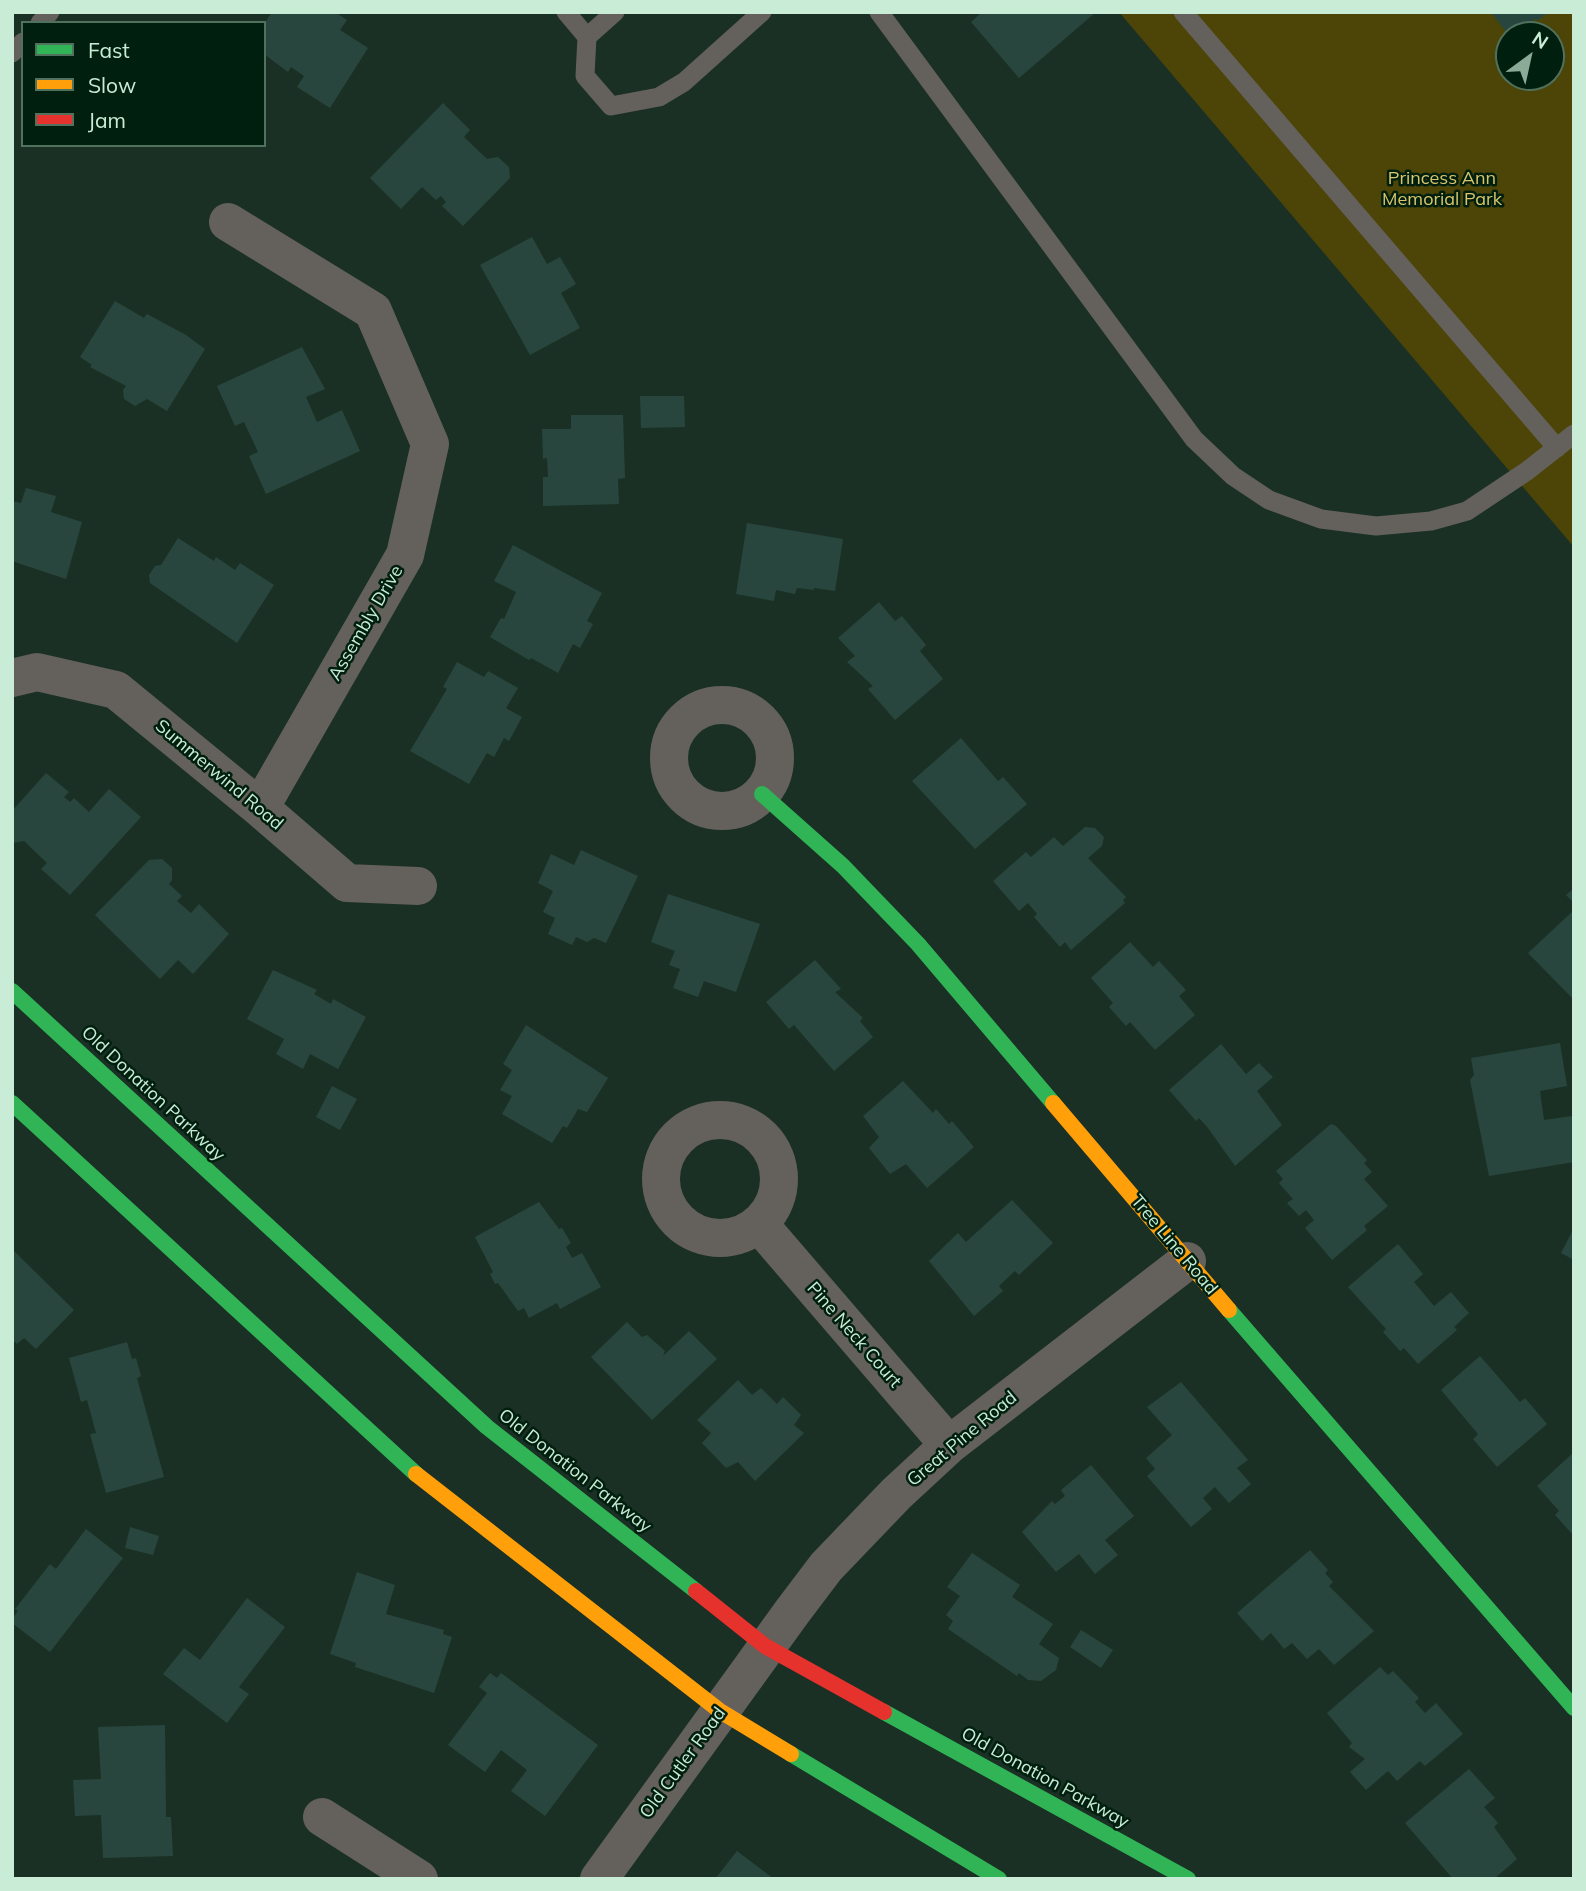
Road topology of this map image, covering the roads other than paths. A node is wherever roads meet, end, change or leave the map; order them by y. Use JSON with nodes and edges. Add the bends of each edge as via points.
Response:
{"nodes":[{"id":1,"x":566,"y":12,"type":"edge"},
{"id":2,"x":615,"y":12,"type":"edge"},
{"id":3,"x":762,"y":12,"type":"edge"},
{"id":4,"x":879,"y":12,"type":"edge"},
{"id":5,"x":1184,"y":12,"type":"edge"},
{"id":6,"x":587,"y":37,"type":"junction"},
{"id":7,"x":228,"y":222,"type":"dead end"},
{"id":8,"x":1574,"y":434,"type":"edge"},
{"id":9,"x":1557,"y":448,"type":"junction"},
{"id":10,"x":12,"y":678,"type":"edge"},
{"id":11,"x":762,"y":794,"type":"dead end"},
{"id":12,"x":260,"y":808,"type":"junction"},
{"id":13,"x":418,"y":886,"type":"dead end"},
{"id":14,"x":12,"y":991,"type":"edge"},
{"id":15,"x":12,"y":1104,"type":"edge"},
{"id":16,"x":759,"y":1224,"type":"dead end"},
{"id":17,"x":1187,"y":1261,"type":"junction"},
{"id":18,"x":949,"y":1445,"type":"junction"},
{"id":19,"x":765,"y":1646,"type":"junction"},
{"id":20,"x":1574,"y":1708,"type":"edge"},
{"id":21,"x":720,"y":1711,"type":"junction"},
{"id":22,"x":322,"y":1817,"type":"dead end"},
{"id":23,"x":419,"y":1879,"type":"edge"},
{"id":24,"x":599,"y":1879,"type":"edge"},
{"id":25,"x":999,"y":1879,"type":"edge"},
{"id":26,"x":1188,"y":1879,"type":"edge"}],
"edges":[{"from":1,"to":6,"type":"lane"},
{"from":2,"to":6,"type":"lane"},
{"from":3,"to":6,"type":"lane","via":[[684,82],[659,96],[611,106],[585,76]]},
{"from":4,"to":9,"type":"lane","via":[[1194,439],[1233,476],[1269,500],[1335,521],[1376,526],[1431,521],[1467,511]]},
{"from":5,"to":9,"type":"lane"},
{"from":7,"to":12,"type":"street","name":"Assembly Drive","via":[[373,311],[430,444],[405,555]]},
{"from":8,"to":9,"type":"lane"},
{"from":10,"to":12,"type":"street","name":"Summerwind Road","via":[[37,672],[116,690]]},
{"from":11,"to":17,"type":"street","name":"Tree Line Road","via":[[844,866],[918,944]]},
{"from":12,"to":13,"type":"street","name":"Summerwind Road","via":[[347,883]]},
{"from":14,"to":19,"type":"street","name":"Old Donation Parkway","via":[[487,1427]]},
{"from":15,"to":21,"type":"street","via":[[408,1467]]},
{"from":16,"to":18,"type":"street","name":"Pine Neck Court"},
{"from":17,"to":18,"type":"street","name":"Great Pine Road"},
{"from":17,"to":20,"type":"street","name":"Tree Line Road"},
{"from":18,"to":19,"type":"street","name":"Great Pine Road","via":[[827,1567]]},
{"from":19,"to":21,"type":"street","name":"Old Cutler Road"},
{"from":19,"to":26,"type":"street","name":"Old Donation Parkway"},
{"from":21,"to":24,"type":"street","name":"Old Cutler Road"},
{"from":21,"to":25,"type":"street"},
{"from":22,"to":23,"type":"street"}]}
